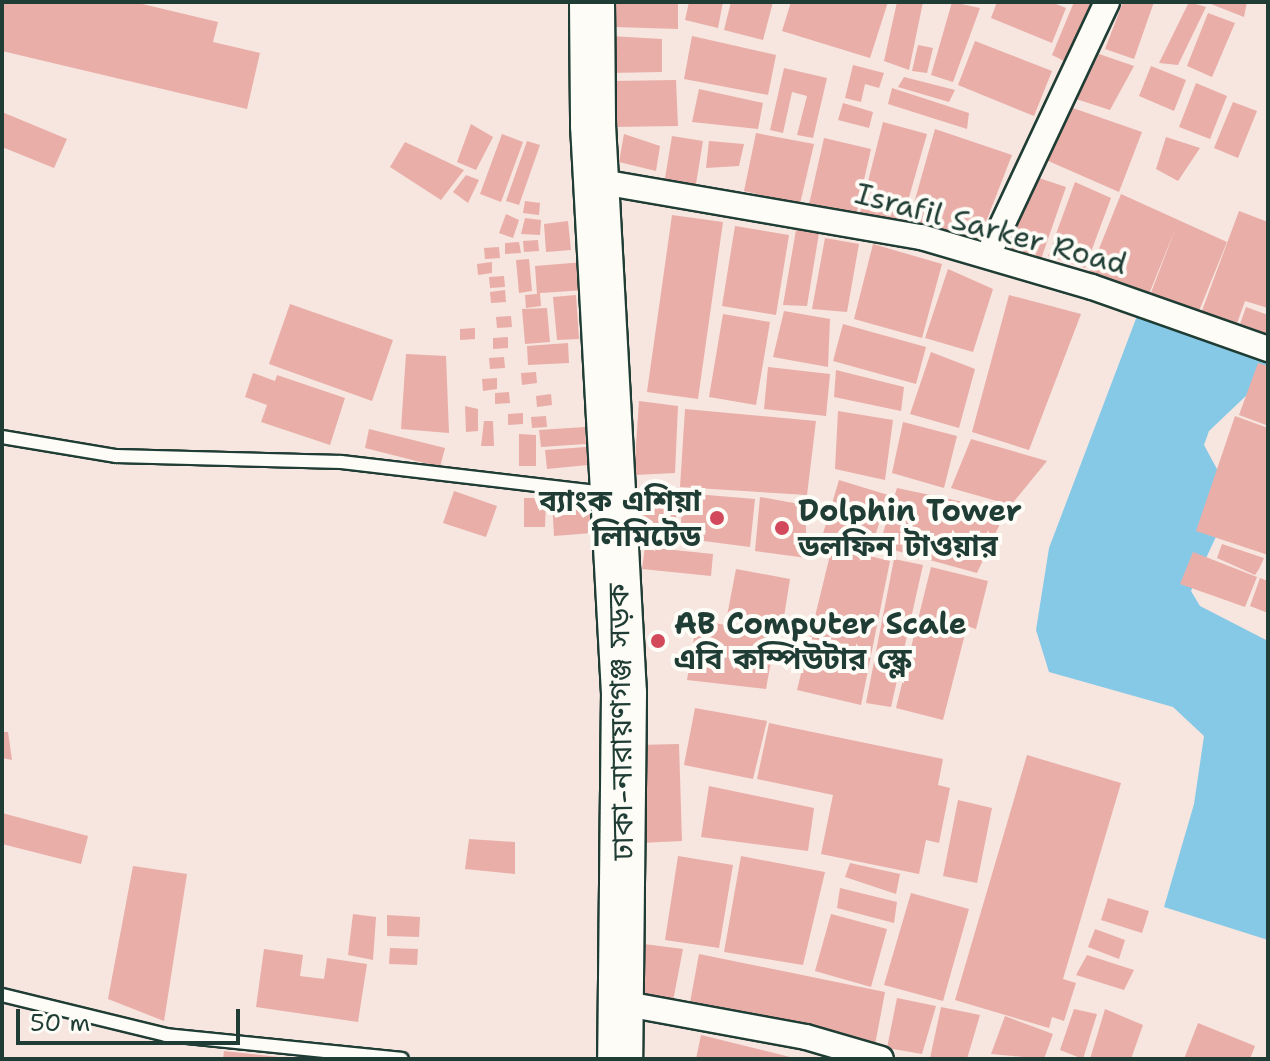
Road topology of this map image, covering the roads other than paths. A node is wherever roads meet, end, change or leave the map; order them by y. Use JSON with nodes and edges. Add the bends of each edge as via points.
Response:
{"nodes":[{"id":1,"x":592,"y":2,"type":"edge"},
{"id":2,"x":1107,"y":2,"type":"edge"},
{"id":3,"x":596,"y":181,"type":"junction"},
{"id":4,"x":988,"y":255,"type":"junction"},
{"id":5,"x":1268,"y":349,"type":"edge"},
{"id":6,"x":2,"y":437,"type":"edge"},
{"id":7,"x":616,"y":494,"type":"junction"},
{"id":8,"x":2,"y":995,"type":"edge"},
{"id":9,"x":621,"y":1003,"type":"junction"},
{"id":10,"x":402,"y":1059,"type":"edge"},
{"id":11,"x":620,"y":1059,"type":"edge"},
{"id":12,"x":881,"y":1059,"type":"edge"}],
"edges":[{"from":1,"to":3,"type":"highway","name":"ঢাকা-নারায়ণগঞ্জ সড়ক"},
{"from":2,"to":4,"type":"street"},
{"from":3,"to":4,"type":"street","name":"Israfil Sarker Road","via":[[848,222]]},
{"from":3,"to":7,"type":"highway","name":"ঢাকা-নারায়ণগঞ্জ সড়ক"},
{"from":4,"to":5,"type":"street","name":"Israfil Sarker Road"},
{"from":6,"to":7,"type":"lane","via":[[116,456],[341,462]]},
{"from":7,"to":9,"type":"highway","name":"ঢাকা-নারায়ণগঞ্জ সড়ক","via":[[624,693]]},
{"from":8,"to":10,"type":"lane","via":[[166,1035]]},
{"from":9,"to":11,"type":"highway","name":"ঢাকা-নারায়ণগঞ্জ সড়ক"},
{"from":9,"to":12,"type":"street","via":[[806,1037]]}]}
